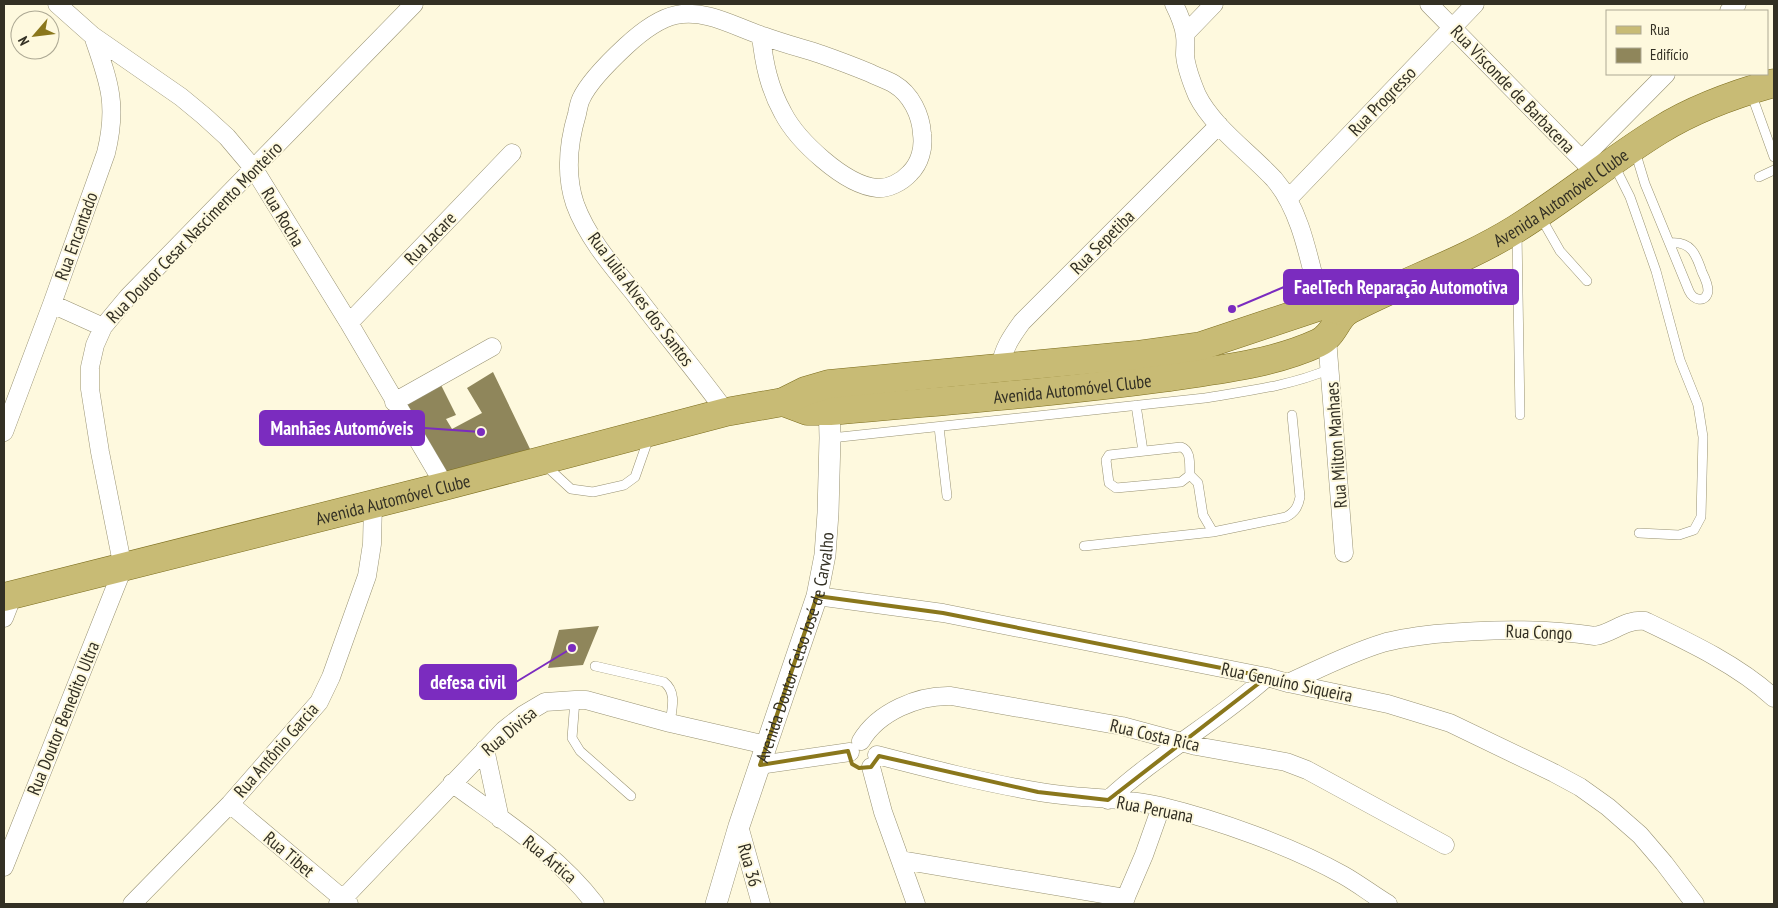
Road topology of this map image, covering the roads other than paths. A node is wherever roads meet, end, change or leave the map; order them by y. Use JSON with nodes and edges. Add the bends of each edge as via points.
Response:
{"nodes":[{"id":1,"x":57,"y":4,"type":"edge"},
{"id":2,"x":414,"y":4,"type":"edge"},
{"id":3,"x":1174,"y":4,"type":"edge"},
{"id":4,"x":1214,"y":4,"type":"edge"},
{"id":5,"x":1429,"y":4,"type":"edge"},
{"id":6,"x":1475,"y":4,"type":"edge"},
{"id":7,"x":1453,"y":28,"type":"junction"},
{"id":8,"x":1185,"y":34,"type":"junction"},
{"id":9,"x":93,"y":36,"type":"junction"},
{"id":10,"x":761,"y":36,"type":"junction"},
{"id":11,"x":1665,"y":75,"type":"edge"},
{"id":12,"x":1762,"y":87,"type":"edge"},
{"id":13,"x":1219,"y":125,"type":"junction"},
{"id":14,"x":512,"y":153,"type":"dead end"},
{"id":15,"x":1774,"y":157,"type":"edge"},
{"id":16,"x":1606,"y":161,"type":"junction"},
{"id":17,"x":254,"y":169,"type":"junction"},
{"id":18,"x":1774,"y":170,"type":"edge"},
{"id":19,"x":1758,"y":177,"type":"dead end"},
{"id":20,"x":1288,"y":199,"type":"junction"},
{"id":21,"x":1538,"y":213,"type":"junction"},
{"id":22,"x":1516,"y":229,"type":"junction"},
{"id":23,"x":1670,"y":243,"type":"junction"},
{"id":24,"x":1587,"y":281,"type":"dead end"},
{"id":25,"x":52,"y":304,"type":"junction"},
{"id":26,"x":1333,"y":309,"type":"junction"},
{"id":27,"x":349,"y":323,"type":"junction"},
{"id":28,"x":103,"y":327,"type":"junction"},
{"id":29,"x":1327,"y":338,"type":"junction"},
{"id":30,"x":492,"y":347,"type":"dead end"},
{"id":31,"x":1000,"y":368,"type":"junction"},
{"id":32,"x":1330,"y":369,"type":"junction"},
{"id":33,"x":1137,"y":380,"type":"junction"},
{"id":34,"x":829,"y":384,"type":"junction"},
{"id":35,"x":983,"y":396,"type":"junction"},
{"id":36,"x":394,"y":402,"type":"junction"},
{"id":37,"x":783,"y":402,"type":"junction"},
{"id":38,"x":830,"y":411,"type":"junction"},
{"id":39,"x":726,"y":412,"type":"junction"},
{"id":40,"x":1292,"y":415,"type":"dead end"},
{"id":41,"x":1520,"y":415,"type":"dead end"},
{"id":42,"x":939,"y":426,"type":"junction"},
{"id":43,"x":4,"y":432,"type":"edge"},
{"id":44,"x":651,"y":432,"type":"junction"},
{"id":45,"x":830,"y":438,"type":"junction"},
{"id":46,"x":1142,"y":451,"type":"junction"},
{"id":47,"x":540,"y":461,"type":"junction"},
{"id":48,"x":1190,"y":475,"type":"junction"},
{"id":49,"x":445,"y":486,"type":"junction"},
{"id":50,"x":947,"y":496,"type":"dead end"},
{"id":51,"x":373,"y":503,"type":"junction"},
{"id":52,"x":1213,"y":532,"type":"junction"},
{"id":53,"x":1639,"y":533,"type":"dead end"},
{"id":54,"x":1084,"y":546,"type":"dead end"},
{"id":55,"x":1344,"y":552,"type":"dead end"},
{"id":56,"x":123,"y":568,"type":"junction"},
{"id":57,"x":818,"y":596,"type":"junction"},
{"id":58,"x":7,"y":604,"type":"edge"},
{"id":59,"x":595,"y":666,"type":"dead end"},
{"id":60,"x":1267,"y":677,"type":"junction"},
{"id":61,"x":1288,"y":683,"type":"junction"},
{"id":62,"x":1774,"y":698,"type":"edge"},
{"id":63,"x":575,"y":700,"type":"junction"},
{"id":64,"x":670,"y":723,"type":"junction"},
{"id":65,"x":1181,"y":742,"type":"junction"},
{"id":66,"x":855,"y":746,"type":"junction"},
{"id":67,"x":485,"y":749,"type":"junction"},
{"id":68,"x":763,"y":755,"type":"junction"},
{"id":69,"x":874,"y":761,"type":"junction"},
{"id":70,"x":452,"y":783,"type":"junction"},
{"id":71,"x":631,"y":796,"type":"dead end"},
{"id":72,"x":1108,"y":800,"type":"junction"},
{"id":73,"x":230,"y":804,"type":"junction"},
{"id":74,"x":1161,"y":807,"type":"junction"},
{"id":75,"x":500,"y":819,"type":"junction"},
{"id":76,"x":739,"y":826,"type":"junction"},
{"id":77,"x":1445,"y":844,"type":"dead end"},
{"id":78,"x":901,"y":860,"type":"junction"},
{"id":79,"x":4,"y":867,"type":"edge"},
{"id":80,"x":1125,"y":901,"type":"edge"},
{"id":81,"x":343,"y":903,"type":"edge"},
{"id":82,"x":132,"y":904,"type":"edge"},
{"id":83,"x":595,"y":904,"type":"edge"},
{"id":84,"x":716,"y":904,"type":"edge"},
{"id":85,"x":761,"y":904,"type":"edge"},
{"id":86,"x":916,"y":904,"type":"edge"},
{"id":87,"x":1388,"y":904,"type":"edge"},
{"id":88,"x":1695,"y":904,"type":"edge"}],
"edges":[{"from":1,"to":9,"type":"street","name":"Rua Rocha"},
{"from":2,"to":17,"type":"street","name":"Rua Doutor Cesar Nascimento Monteiro"},
{"from":3,"to":8,"type":"street"},
{"from":4,"to":8,"type":"street"},
{"from":5,"to":7,"type":"street","name":"Rua Visconde de Barbacena"},
{"from":6,"to":7,"type":"street","name":"Rua Progresso"},
{"from":7,"to":16,"type":"street","name":"Rua Visconde de Barbacena"},
{"from":7,"to":20,"type":"street","name":"Rua Progresso"},
{"from":8,"to":13,"type":"street","via":[[1185,57],[1192,83],[1197,96]]},
{"from":9,"to":17,"type":"street","name":"Rua Rocha","via":[[204,116]]},
{"from":9,"to":25,"type":"street","name":"Rua Encantado","via":[[112,94],[110,135]]},
{"from":10,"to":10,"type":"street","name":"Rua Julia Alves dos Santos","via":[[851,65],[897,85],[912,102],[921,121],[923,141],[920,158],[911,173],[897,183],[878,188],[837,171],[809,146],[783,115],[764,65]]},
{"from":10,"to":39,"type":"street","name":"Rua Julia Alves dos Santos","via":[[730,22],[701,15],[676,15],[654,24],[605,65],[581,98],[570,139],[568,176],[575,204],[589,233]]},
{"from":11,"to":16,"type":"street"},
{"from":12,"to":15,"type":"lane"},
{"from":12,"to":16,"type":"main road","name":"Avenida Automóvel Clube","via":[[1699,109]]},
{"from":13,"to":20,"type":"street","via":[[1274,180]]},
{"from":13,"to":31,"type":"street","name":"Rua Sepetiba","via":[[1022,322],[1006,344]]},
{"from":14,"to":27,"type":"street","name":"Rua Jacare"},
{"from":16,"to":21,"type":"main road","name":"Avenida Automóvel Clube"},
{"from":16,"to":23,"type":"lane","via":[[1645,184]]},
{"from":16,"to":53,"type":"lane","via":[[1630,197],[1656,271],[1680,360],[1698,405],[1703,437],[1701,518],[1694,530],[1679,535]]},
{"from":17,"to":27,"type":"street","name":"Rua Rocha"},
{"from":17,"to":28,"type":"street","name":"Rua Doutor Cesar Nascimento Monteiro","via":[[128,297]]},
{"from":18,"to":19,"type":"lane"},
{"from":20,"to":26,"type":"street"},
{"from":21,"to":22,"type":"main road","name":"Avenida Automóvel Clube"},
{"from":21,"to":24,"type":"lane","via":[[1560,251]]},
{"from":22,"to":26,"type":"main road","name":"Avenida Automóvel Clube","via":[[1464,258]]},
{"from":22,"to":41,"type":"lane"},
{"from":23,"to":23,"type":"lane","via":[[1692,297],[1703,299],[1708,289],[1698,258],[1683,243]]},
{"from":25,"to":28,"type":"street"},
{"from":25,"to":43,"type":"street","name":"Rua Encantado"},
{"from":26,"to":29,"type":"main road","name":"Avenida Automóvel Clube"},
{"from":26,"to":33,"type":"main road","name":"Avenida Automóvel Clube","via":[[1201,346]]},
{"from":27,"to":36,"type":"street","name":"Rua Rocha"},
{"from":28,"to":56,"type":"street","name":"Rua Doutor Cesar Nascimento Monteiro","via":[[94,345],[90,389]]},
{"from":29,"to":32,"type":"street","name":"Rua Milton Manhaes"},
{"from":29,"to":33,"type":"main road","name":"Avenida Automóvel Clube","via":[[1253,364]]},
{"from":30,"to":36,"type":"street"},
{"from":31,"to":33,"type":"main road","name":"Avenida Automóvel Clube"},
{"from":31,"to":34,"type":"main road","name":"Avenida Automóvel Clube"},
{"from":31,"to":35,"type":"main road","via":[[995,384]]},
{"from":32,"to":33,"type":"lane","via":[[1265,388],[1205,398]]},
{"from":32,"to":55,"type":"street","name":"Rua Milton Manhaes"},
{"from":33,"to":35,"type":"main road","name":"Avenida Automóvel Clube"},
{"from":33,"to":42,"type":"lane"},
{"from":33,"to":46,"type":"lane"},
{"from":34,"to":37,"type":"main road","name":"Avenida Automóvel Clube"},
{"from":34,"to":38,"type":"street","name":"Avenida Doutor Celso José de Carvalho"},
{"from":35,"to":38,"type":"main road","name":"Avenida Automóvel Clube"},
{"from":36,"to":49,"type":"street","name":"Rua Rocha"},
{"from":37,"to":38,"type":"main road","name":"Avenida Automóvel Clube","via":[[807,411]]},
{"from":37,"to":39,"type":"main road","name":"Avenida Automóvel Clube"},
{"from":38,"to":45,"type":"street","name":"Avenida Doutor Celso José de Carvalho"},
{"from":39,"to":44,"type":"main road","name":"Avenida Automóvel Clube"},
{"from":40,"to":52,"type":"lane","via":[[1300,497],[1296,509],[1286,517]]},
{"from":42,"to":45,"type":"lane"},
{"from":42,"to":50,"type":"lane"},
{"from":44,"to":47,"type":"main road","name":"Avenida Automóvel Clube"},
{"from":44,"to":47,"type":"lane","via":[[636,477],[624,485],[593,492],[571,489]]},
{"from":45,"to":57,"type":"street","name":"Avenida Doutor Celso José de Carvalho","via":[[825,555]]},
{"from":46,"to":48,"type":"lane","via":[[1186,449]]},
{"from":46,"to":48,"type":"lane","via":[[1109,456],[1106,460],[1112,486],[1181,482]]},
{"from":47,"to":49,"type":"main road","name":"Avenida Automóvel Clube"},
{"from":48,"to":52,"type":"lane","via":[[1198,483],[1203,515]]},
{"from":49,"to":51,"type":"main road","name":"Avenida Automóvel Clube"},
{"from":51,"to":56,"type":"main road","name":"Avenida Automóvel Clube"},
{"from":51,"to":73,"type":"street","name":"Rua Antônio Garcia","via":[[372,544],[366,576],[331,677],[319,702]]},
{"from":52,"to":54,"type":"lane"},
{"from":56,"to":58,"type":"main road","name":"Avenida Automóvel Clube"},
{"from":56,"to":79,"type":"street","name":"Rua Doutor Benedito Ultra"},
{"from":57,"to":60,"type":"street","name":"Rua Genuíno Siqueira","via":[[943,613]]},
{"from":57,"to":68,"type":"street","name":"Avenida Doutor Celso José de Carvalho"},
{"from":59,"to":64,"type":"lane","via":[[664,682],[673,695]]},
{"from":60,"to":61,"type":"street","name":"Rua Genuíno Siqueira"},
{"from":60,"to":65,"type":"street"},
{"from":61,"to":62,"type":"street","name":"Rua Congo","via":[[1383,643],[1415,637],[1512,630],[1595,636],[1636,620],[1645,621],[1712,655]]},
{"from":61,"to":88,"type":"street","name":"Rua Genuíno Siqueira","via":[[1388,704],[1450,723],[1562,778],[1608,807],[1640,835]]},
{"from":63,"to":64,"type":"street","name":"Rua Divisa","via":[[586,700]]},
{"from":63,"to":67,"type":"street","name":"Rua Divisa","via":[[545,702],[523,715]]},
{"from":63,"to":71,"type":"lane","via":[[572,738],[580,752]]},
{"from":64,"to":68,"type":"street","name":"Rua Divisa"},
{"from":65,"to":66,"type":"street","name":"Rua Costa Rica","via":[[1122,726],[951,696],[935,696],[887,715]]},
{"from":65,"to":72,"type":"street","via":[[1129,780]]},
{"from":65,"to":77,"type":"street","name":"Rua Costa Rica","via":[[1286,762],[1307,770]]},
{"from":66,"to":68,"type":"street"},
{"from":66,"to":69,"type":"street","via":[[872,744],[877,751]]},
{"from":66,"to":69,"type":"street","via":[[850,760],[855,766],[863,769]]},
{"from":67,"to":70,"type":"street","name":"Rua Divisa"},
{"from":67,"to":75,"type":"street"},
{"from":68,"to":76,"type":"street","name":"Avenida Doutor Celso José de Carvalho"},
{"from":69,"to":72,"type":"street","name":"Rua Peruana","via":[[1038,792]]},
{"from":69,"to":78,"type":"street","via":[[883,812]]},
{"from":70,"to":75,"type":"street","name":"Rua Ártica"},
{"from":70,"to":81,"type":"street","name":"Rua Divisa"},
{"from":72,"to":74,"type":"street","name":"Rua Peruana"},
{"from":73,"to":81,"type":"street","name":"Rua Tibet"},
{"from":73,"to":82,"type":"street","name":"Rua Antônio Garcia"},
{"from":74,"to":80,"type":"street"},
{"from":74,"to":87,"type":"street","name":"Rua Peruana","via":[[1226,825],[1294,852],[1343,876]]},
{"from":75,"to":83,"type":"street","name":"Rua Ártica","via":[[568,873]]},
{"from":76,"to":84,"type":"street","name":"Avenida Doutor Celso José de Carvalho"},
{"from":76,"to":85,"type":"street","name":"Rua 36"},
{"from":78,"to":80,"type":"street"},
{"from":78,"to":86,"type":"street"}]}
